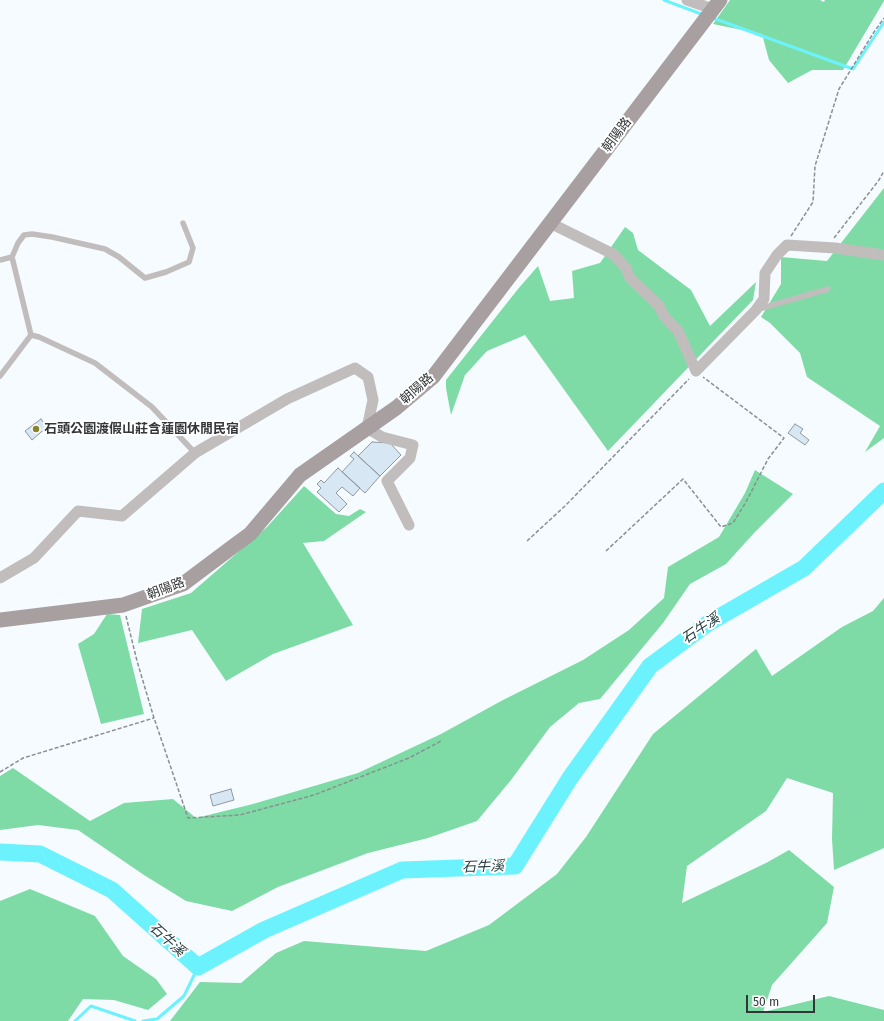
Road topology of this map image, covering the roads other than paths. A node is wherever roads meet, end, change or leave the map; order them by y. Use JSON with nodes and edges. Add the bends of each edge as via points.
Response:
{"nodes":[{"id":1,"x":687,"y":0,"type":"edge"},
{"id":2,"x":716,"y":5,"type":"edge"},
{"id":3,"x":183,"y":223,"type":"dead end"},
{"id":4,"x":550,"y":223,"type":"junction"},
{"id":5,"x":884,"y":255,"type":"edge"},
{"id":6,"x":12,"y":257,"type":"junction"},
{"id":7,"x":0,"y":260,"type":"edge"},
{"id":8,"x":828,"y":289,"type":"dead end"},
{"id":9,"x":756,"y":310,"type":"junction"},
{"id":10,"x":31,"y":336,"type":"junction"},
{"id":11,"x":0,"y":376,"type":"edge"},
{"id":12,"x":367,"y":428,"type":"junction"},
{"id":13,"x":195,"y":453,"type":"junction"},
{"id":14,"x":409,"y":525,"type":"dead end"},
{"id":15,"x":0,"y":578,"type":"edge"},
{"id":16,"x":0,"y":620,"type":"edge"}],
"edges":[{"from":1,"to":2,"type":"street"},
{"from":2,"to":4,"type":"main road","name":"朝陽路"},
{"from":3,"to":6,"type":"lane","via":[[193,248],[189,262],[145,278],[105,249],[45,236],[24,235]]},
{"from":4,"to":9,"type":"street","via":[[613,254],[626,268],[630,278],[659,306],[664,316],[678,331],[696,371]]},
{"from":4,"to":12,"type":"main road","name":"朝陽路","via":[[433,377]]},
{"from":5,"to":9,"type":"street","via":[[787,245],[765,273],[764,299]]},
{"from":6,"to":7,"type":"lane"},
{"from":6,"to":10,"type":"lane"},
{"from":8,"to":9,"type":"lane"},
{"from":10,"to":11,"type":"lane"},
{"from":10,"to":13,"type":"lane","via":[[39,337],[95,363],[152,407]]},
{"from":12,"to":13,"type":"street","via":[[373,400],[368,377],[355,368],[286,399]]},
{"from":12,"to":14,"type":"street","via":[[382,437],[413,445],[410,458],[387,482]]},
{"from":12,"to":16,"type":"main road","name":"朝陽路","via":[[300,475],[250,534],[183,584],[123,605]]},
{"from":13,"to":15,"type":"street","via":[[122,516],[78,511],[34,558]]}]}
